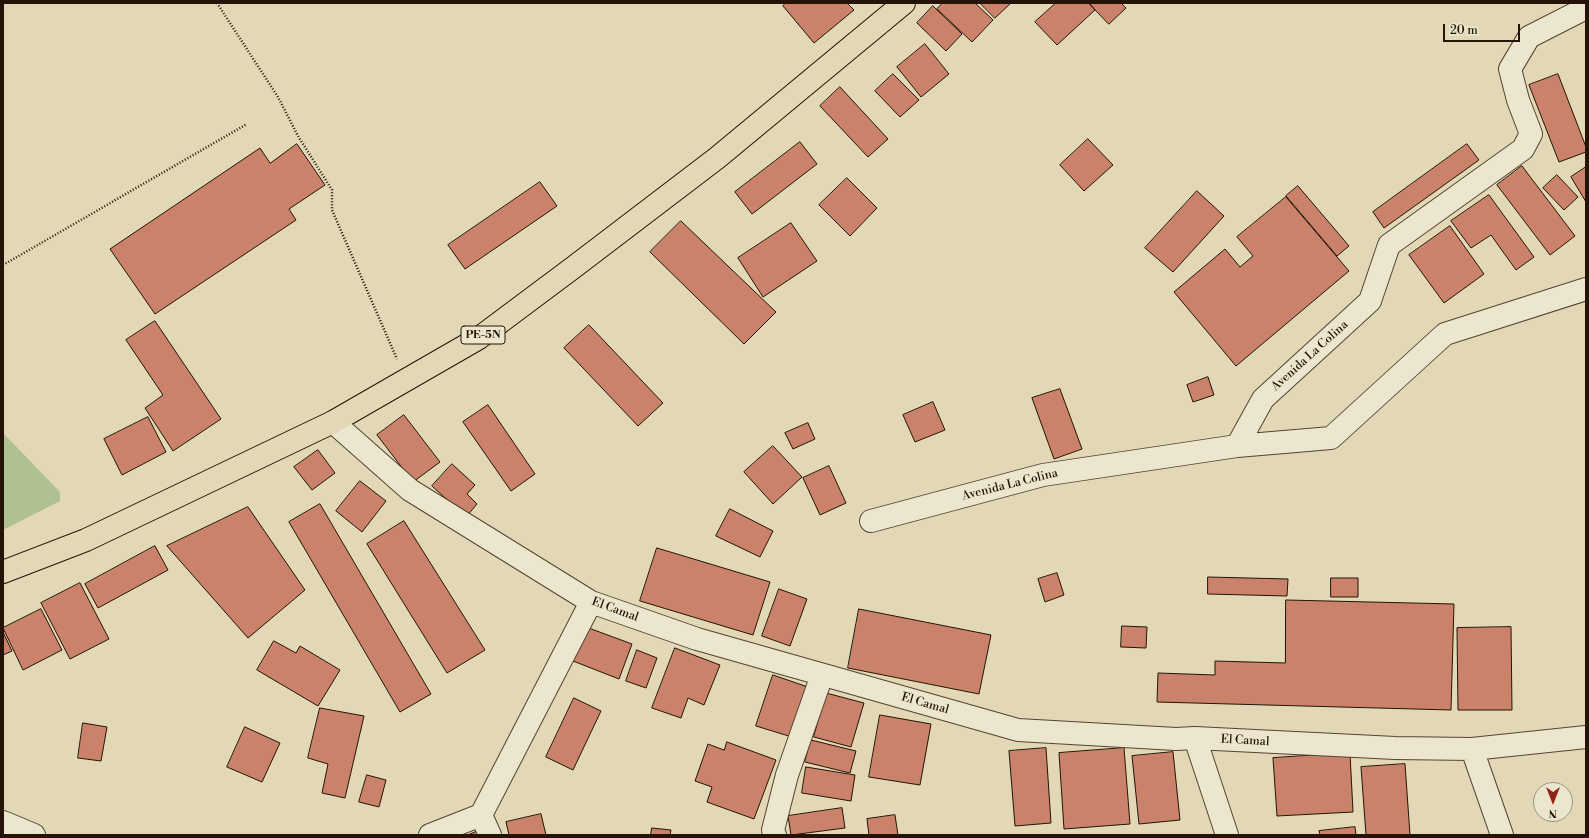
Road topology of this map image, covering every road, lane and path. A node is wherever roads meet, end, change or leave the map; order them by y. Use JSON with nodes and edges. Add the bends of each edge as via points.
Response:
{"nodes":[{"id":1,"x":217,"y":3,"type":"edge"},
{"id":2,"x":904,"y":3,"type":"edge"},
{"id":3,"x":1586,"y":8,"type":"edge"},
{"id":4,"x":247,"y":124,"type":"dead end"},
{"id":5,"x":3,"y":266,"type":"edge"},
{"id":6,"x":1586,"y":289,"type":"edge"},
{"id":7,"x":407,"y":379,"type":"junction"},
{"id":8,"x":333,"y":422,"type":"junction"},
{"id":9,"x":1237,"y":446,"type":"junction"},
{"id":10,"x":871,"y":521,"type":"dead end"},
{"id":11,"x":3,"y":572,"type":"edge"},
{"id":12,"x":591,"y":602,"type":"junction"},
{"id":13,"x":822,"y":675,"type":"junction"},
{"id":14,"x":1586,"y":737,"type":"edge"},
{"id":15,"x":1195,"y":738,"type":"junction"},
{"id":16,"x":1472,"y":749,"type":"junction"},
{"id":17,"x":481,"y":816,"type":"junction"},
{"id":18,"x":3,"y":822,"type":"edge"},
{"id":19,"x":34,"y":835,"type":"edge"},
{"id":20,"x":430,"y":835,"type":"edge"},
{"id":21,"x":490,"y":835,"type":"edge"},
{"id":22,"x":775,"y":835,"type":"edge"},
{"id":23,"x":1227,"y":835,"type":"edge"},
{"id":24,"x":1502,"y":835,"type":"edge"}],
"edges":[{"from":1,"to":7,"type":"path","via":[[278,97],[298,136],[332,190],[332,210]]},
{"from":2,"to":7,"type":"highway","number":"PE-5N","via":[[717,158],[574,267],[479,338]]},
{"from":3,"to":9,"type":"street","name":"Avenida La Colina","via":[[1529,38],[1510,69],[1518,100],[1532,134],[1523,149],[1389,245],[1370,301],[1263,399]]},
{"from":4,"to":5,"type":"path"},
{"from":6,"to":9,"type":"street","via":[[1444,334],[1331,438]]},
{"from":7,"to":8,"type":"highway","number":"PE-5N"},
{"from":8,"to":11,"type":"highway","number":"PE-5N","via":[[86,540]]},
{"from":8,"to":12,"type":"street","name":"El Camal","via":[[410,490]]},
{"from":9,"to":10,"type":"street","name":"Avenida La Colina","via":[[1043,475]]},
{"from":12,"to":13,"type":"street","name":"El Camal","via":[[697,639]]},
{"from":12,"to":17,"type":"street"},
{"from":13,"to":15,"type":"street","name":"El Camal","via":[[1018,730]]},
{"from":13,"to":22,"type":"street","via":[[787,776],[773,830]]},
{"from":14,"to":16,"type":"street","name":"El Camal"},
{"from":15,"to":16,"type":"street","name":"El Camal","via":[[1395,748]]},
{"from":15,"to":23,"type":"street"},
{"from":16,"to":24,"type":"street"},
{"from":17,"to":20,"type":"street"},
{"from":17,"to":21,"type":"street"},
{"from":18,"to":19,"type":"street"}]}
